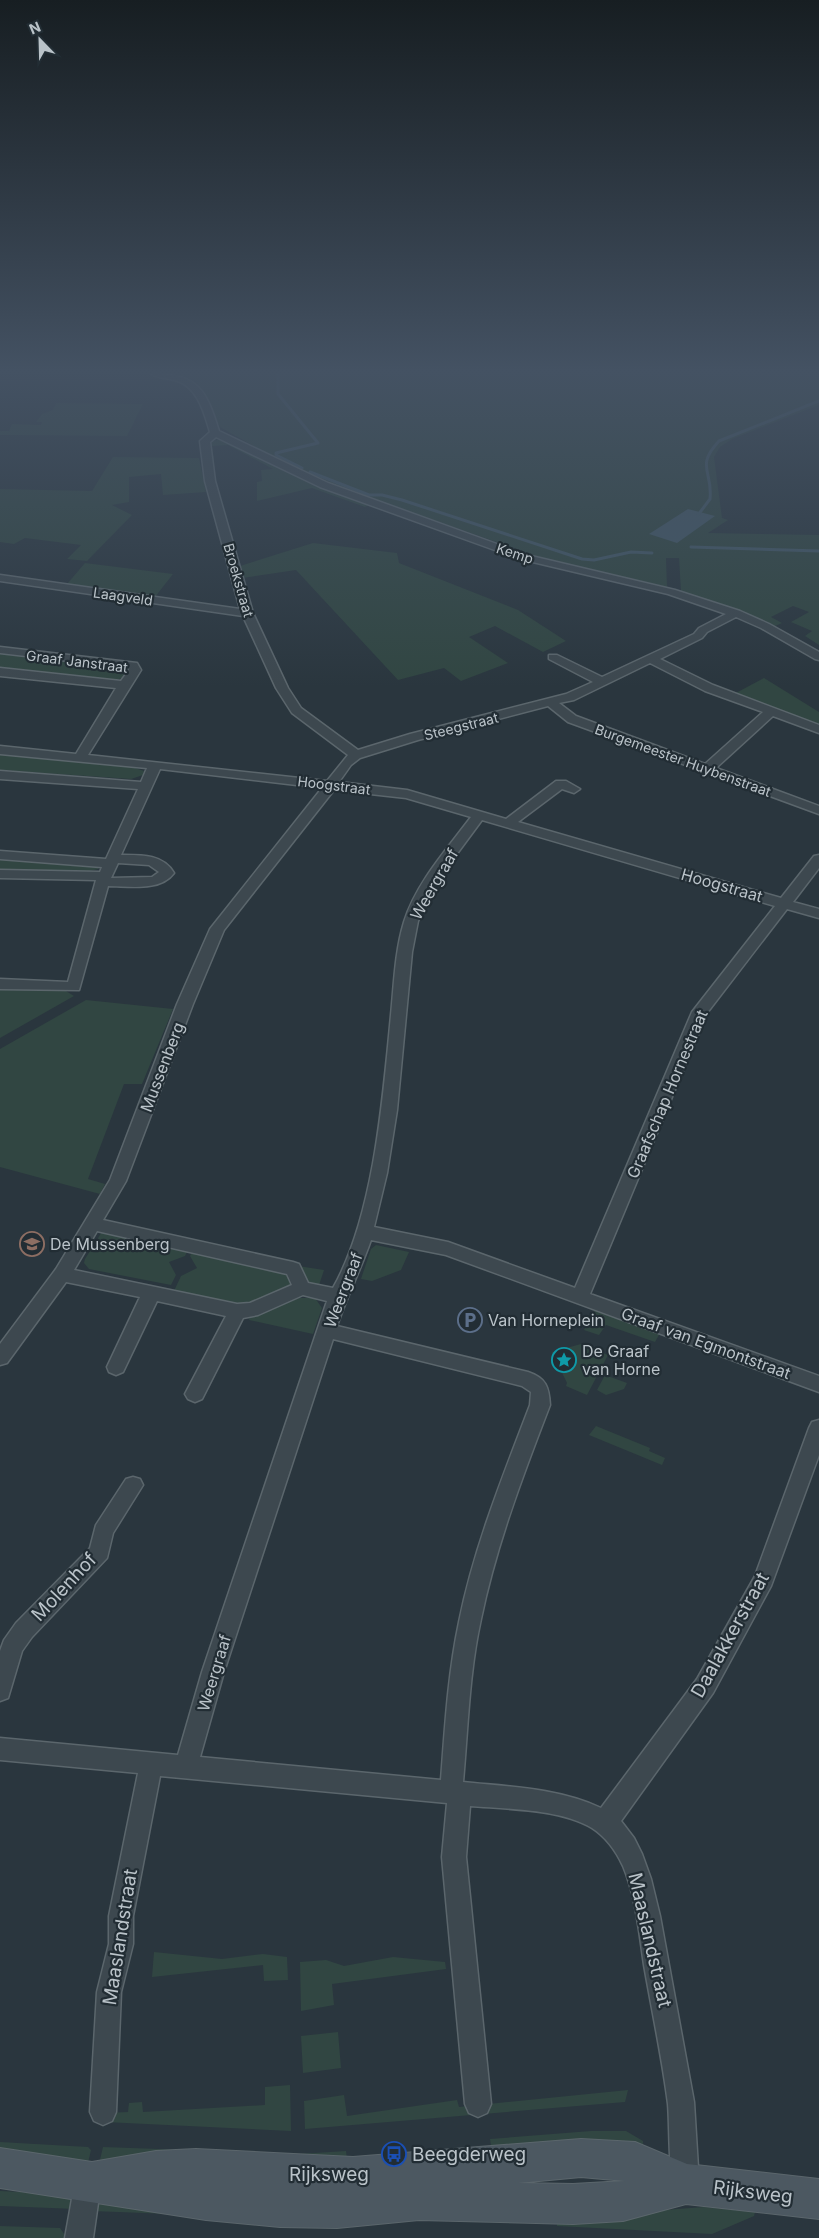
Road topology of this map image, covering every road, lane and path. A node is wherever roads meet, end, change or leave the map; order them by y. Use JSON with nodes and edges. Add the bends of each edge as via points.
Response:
{"nodes":[{"id":1,"x":210,"y":478,"type":"edge"},
{"id":2,"x":310,"y":478,"type":"edge"},
{"id":3,"x":0,"y":578,"type":"edge"},
{"id":4,"x":247,"y":613,"type":"junction"},
{"id":5,"x":736,"y":613,"type":"junction"},
{"id":6,"x":0,"y":650,"type":"edge"},
{"id":7,"x":553,"y":657,"type":"dead end"},
{"id":8,"x":819,"y":657,"type":"edge"},
{"id":9,"x":650,"y":658,"type":"junction"},
{"id":10,"x":0,"y":672,"type":"edge"},
{"id":11,"x":601,"y":681,"type":"junction"},
{"id":12,"x":124,"y":684,"type":"junction"},
{"id":13,"x":551,"y":704,"type":"junction"},
{"id":14,"x":771,"y":712,"type":"junction"},
{"id":15,"x":819,"y":729,"type":"edge"},
{"id":16,"x":0,"y":750,"type":"edge"},
{"id":17,"x":356,"y":755,"type":"junction"},
{"id":18,"x":80,"y":758,"type":"junction"},
{"id":19,"x":155,"y":765,"type":"junction"},
{"id":20,"x":707,"y":769,"type":"junction"},
{"id":21,"x":0,"y":775,"type":"edge"},
{"id":22,"x":332,"y":784,"type":"junction"},
{"id":23,"x":146,"y":786,"type":"junction"},
{"id":24,"x":574,"y":789,"type":"dead end"},
{"id":25,"x":819,"y":810,"type":"edge"},
{"id":26,"x":479,"y":815,"type":"junction"},
{"id":27,"x":509,"y":823,"type":"junction"},
{"id":28,"x":0,"y":855,"type":"edge"},
{"id":29,"x":819,"y":859,"type":"edge"},
{"id":30,"x":107,"y":870,"type":"junction"},
{"id":31,"x":0,"y":874,"type":"edge"},
{"id":32,"x":786,"y":904,"type":"junction"},
{"id":33,"x":819,"y":914,"type":"edge"},
{"id":34,"x":0,"y":984,"type":"edge"},
{"id":35,"x":92,"y":1224,"type":"junction"},
{"id":36,"x":365,"y":1232,"type":"junction"},
{"id":37,"x":62,"y":1274,"type":"junction"},
{"id":38,"x":302,"y":1288,"type":"junction"},
{"id":39,"x":151,"y":1294,"type":"junction"},
{"id":40,"x":338,"y":1296,"type":"junction"},
{"id":41,"x":580,"y":1297,"type":"junction"},
{"id":42,"x":237,"y":1311,"type":"junction"},
{"id":43,"x":328,"y":1331,"type":"junction"},
{"id":44,"x":0,"y":1358,"type":"edge"},
{"id":45,"x":116,"y":1367,"type":"dead end"},
{"id":46,"x":819,"y":1384,"type":"edge"},
{"id":47,"x":195,"y":1394,"type":"dead end"},
{"id":48,"x":819,"y":1428,"type":"edge"},
{"id":49,"x":133,"y":1485,"type":"dead end"},
{"id":50,"x":0,"y":1691,"type":"edge"},
{"id":51,"x":0,"y":1749,"type":"edge"},
{"id":52,"x":152,"y":1764,"type":"junction"},
{"id":53,"x":186,"y":1767,"type":"junction"},
{"id":54,"x":455,"y":1794,"type":"junction"},
{"id":55,"x":605,"y":1823,"type":"junction"},
{"id":56,"x":478,"y":2104,"type":"dead end"},
{"id":57,"x":102,"y":2112,"type":"dead end"},
{"id":58,"x":0,"y":2168,"type":"edge"},
{"id":59,"x":88,"y":2182,"type":"junction"},
{"id":60,"x":686,"y":2184,"type":"junction"},
{"id":61,"x":819,"y":2199,"type":"edge"},
{"id":62,"x":78,"y":2238,"type":"edge"}],
"edges":[{"from":1,"to":4,"type":"street","name":"Broekstraat"},
{"from":2,"to":5,"type":"street","name":"Kemp","via":[[524,558],[672,592]]},
{"from":3,"to":4,"type":"street","name":"Laagveld"},
{"from":4,"to":17,"type":"street","name":"Broekstraat","via":[[282,688],[296,710]]},
{"from":5,"to":8,"type":"street","name":"Kemp"},
{"from":5,"to":9,"type":"street","name":"Steegstraat","via":[[703,630],[698,636]]},
{"from":6,"to":12,"type":"street","name":"Graaf Janstraat","via":[[134,665],[135,670]]},
{"from":7,"to":11,"type":"street"},
{"from":9,"to":11,"type":"street","name":"Steegstraat"},
{"from":9,"to":14,"type":"street","via":[[709,688]]},
{"from":10,"to":12,"type":"street","name":"Graaf Janstraat"},
{"from":11,"to":13,"type":"street","name":"Steegstraat"},
{"from":12,"to":18,"type":"street","name":"Graaf Janstraat"},
{"from":13,"to":17,"type":"street","name":"Steegstraat","via":[[414,737]]},
{"from":13,"to":20,"type":"street","name":"Burgemeester Huybenstraat","via":[[572,719]]},
{"from":14,"to":15,"type":"street"},
{"from":14,"to":20,"type":"street"},
{"from":16,"to":18,"type":"street","name":"Hoogstraat"},
{"from":17,"to":22,"type":"street"},
{"from":18,"to":19,"type":"street","name":"Hoogstraat"},
{"from":19,"to":22,"type":"street","name":"Hoogstraat"},
{"from":19,"to":23,"type":"street"},
{"from":20,"to":25,"type":"street","name":"Burgemeester Huybenstraat"},
{"from":21,"to":23,"type":"street"},
{"from":22,"to":26,"type":"street","name":"Hoogstraat","via":[[407,794]]},
{"from":22,"to":35,"type":"street","name":"Mussenberg","via":[[217,929],[118,1180]]},
{"from":23,"to":30,"type":"street"},
{"from":24,"to":27,"type":"street","via":[[561,784]]},
{"from":26,"to":27,"type":"street","name":"Hoogstraat"},
{"from":26,"to":36,"type":"street","name":"Weergraaf","via":[[439,869],[411,922],[405,952],[384,1155]]},
{"from":27,"to":32,"type":"street","name":"Hoogstraat"},
{"from":28,"to":30,"type":"street"},
{"from":29,"to":32,"type":"street","name":"Graafschap Hornestraat"},
{"from":30,"to":31,"type":"street"},
{"from":30,"to":34,"type":"street","via":[[74,987]]},
{"from":32,"to":33,"type":"street","name":"Hoogstraat"},
{"from":32,"to":41,"type":"street","name":"Graafschap Hornestraat","via":[[700,1012]]},
{"from":35,"to":37,"type":"street","name":"Mussenberg"},
{"from":35,"to":38,"type":"street","via":[[293,1269]]},
{"from":36,"to":40,"type":"street","name":"Weergraaf","via":[[348,1280]]},
{"from":36,"to":41,"type":"street","name":"Graaf van Egmontstraat","via":[[448,1249]]},
{"from":37,"to":39,"type":"street"},
{"from":37,"to":44,"type":"street","name":"Mussenberg"},
{"from":38,"to":40,"type":"street"},
{"from":38,"to":42,"type":"street","via":[[252,1310]]},
{"from":39,"to":42,"type":"street"},
{"from":39,"to":45,"type":"street"},
{"from":40,"to":43,"type":"street","name":"Weergraaf"},
{"from":41,"to":46,"type":"street","name":"Graaf van Egmontstraat"},
{"from":42,"to":47,"type":"street"},
{"from":43,"to":53,"type":"street","name":"Weergraaf","via":[[213,1672]]},
{"from":43,"to":54,"type":"street","via":[[528,1380],[540,1389],[540,1405],[505,1496],[480,1578],[464,1652]]},
{"from":48,"to":55,"type":"street","name":"Daalakkerstraat","via":[[755,1596],[705,1686]]},
{"from":49,"to":50,"type":"street","name":"Molenhof","via":[[103,1531],[100,1552],[29,1624],[12,1647]]},
{"from":51,"to":52,"type":"street","name":"Maaslandstraat"},
{"from":52,"to":53,"type":"street","name":"Maaslandstraat"},
{"from":52,"to":57,"type":"street","name":"Maaslandstraat","via":[[121,1916],[121,1944],[109,1992]]},
{"from":53,"to":54,"type":"street","name":"Maaslandstraat"},
{"from":54,"to":55,"type":"street","name":"Maaslandstraat","via":[[538,1802],[584,1812]]},
{"from":54,"to":56,"type":"street","via":[[454,1857]]},
{"from":55,"to":60,"type":"street","name":"Maaslandstraat","via":[[627,1850],[648,1913],[686,2140]]},
{"from":58,"to":59,"type":"main road","name":"Rijksweg"},
{"from":59,"to":60,"type":"main road","name":"Rijksweg","via":[[131,2186],[206,2200],[337,2208],[419,2200],[573,2204],[623,2201]]},
{"from":59,"to":62,"type":"street"},
{"from":60,"to":61,"type":"main road","name":"Rijksweg"}]}
